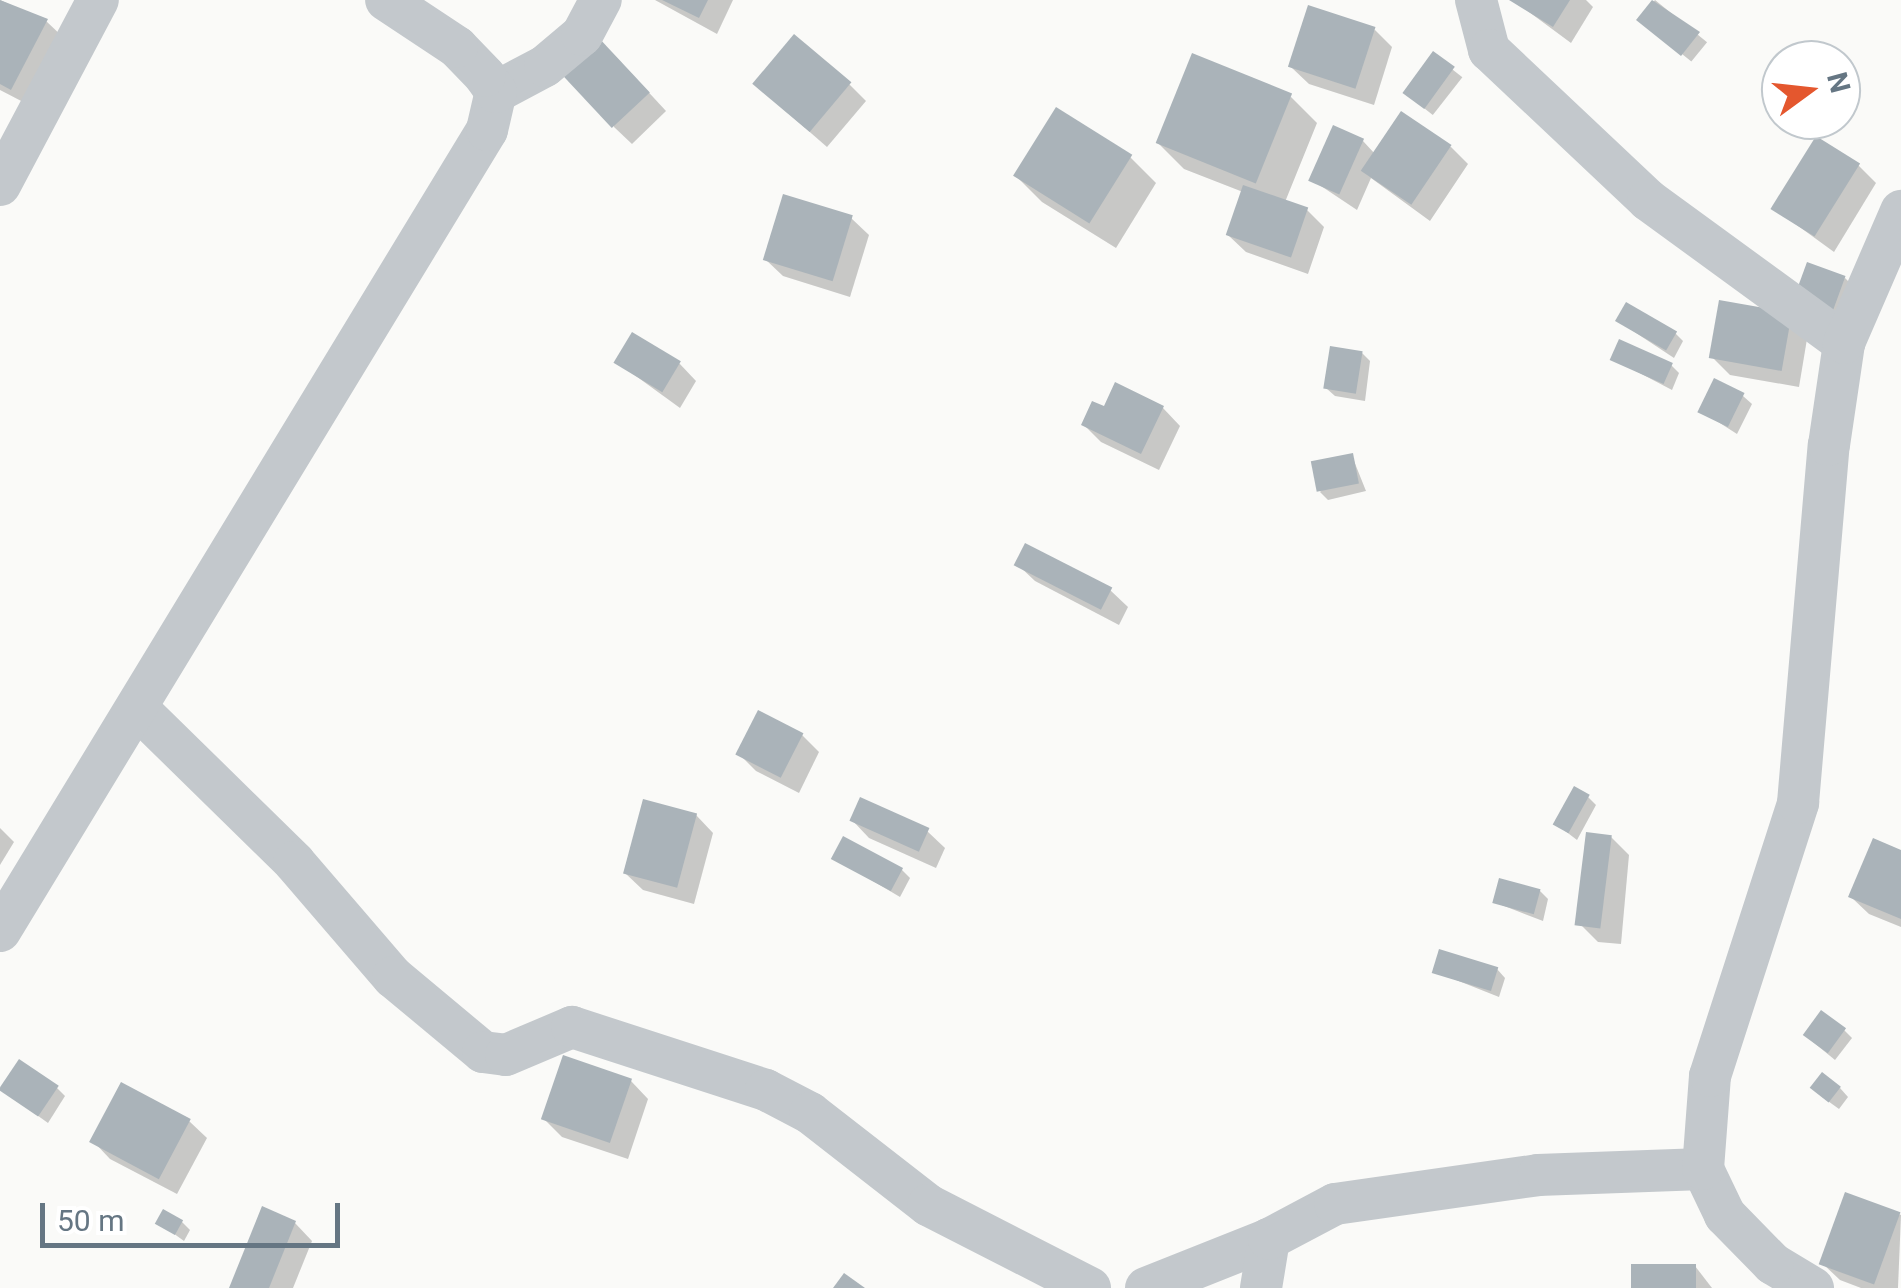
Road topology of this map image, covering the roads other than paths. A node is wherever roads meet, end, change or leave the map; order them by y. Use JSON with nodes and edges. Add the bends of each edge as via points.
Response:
{"nodes":[{"id":1,"x":98,"y":0,"type":"edge"},
{"id":2,"x":386,"y":0,"type":"edge"},
{"id":3,"x":601,"y":0,"type":"edge"},
{"id":4,"x":1476,"y":0,"type":"edge"},
{"id":5,"x":496,"y":92,"type":"junction"},
{"id":6,"x":0,"y":185,"type":"edge"},
{"id":7,"x":1901,"y":211,"type":"edge"},
{"id":8,"x":1844,"y":344,"type":"junction"},
{"id":9,"x":138,"y":709,"type":"junction"},
{"id":10,"x":0,"y":931,"type":"edge"},
{"id":11,"x":1702,"y":1169,"type":"junction"},
{"id":12,"x":1269,"y":1239,"type":"junction"},
{"id":13,"x":1090,"y":1288,"type":"edge"},
{"id":14,"x":1146,"y":1288,"type":"edge"},
{"id":15,"x":1261,"y":1288,"type":"edge"},
{"id":16,"x":1813,"y":1288,"type":"edge"}],
"edges":[{"from":1,"to":6,"type":"street"},
{"from":2,"to":5,"type":"street","via":[[457,47]]},
{"from":3,"to":5,"type":"street","via":[[582,35],[545,66]]},
{"from":4,"to":8,"type":"street","via":[[1489,50],[1648,200]]},
{"from":5,"to":9,"type":"street","via":[[486,130]]},
{"from":7,"to":8,"type":"street"},
{"from":8,"to":11,"type":"street","via":[[1798,803],[1710,1076]]},
{"from":9,"to":10,"type":"street"},
{"from":9,"to":13,"type":"street","via":[[294,862],[394,978],[483,1052],[506,1055],[572,1027],[766,1090],[810,1113],[928,1205]]},
{"from":11,"to":12,"type":"street","via":[[1538,1175],[1335,1204]]},
{"from":11,"to":16,"type":"street","via":[[1724,1216],[1773,1264]]},
{"from":12,"to":14,"type":"street"},
{"from":12,"to":15,"type":"street"}]}
